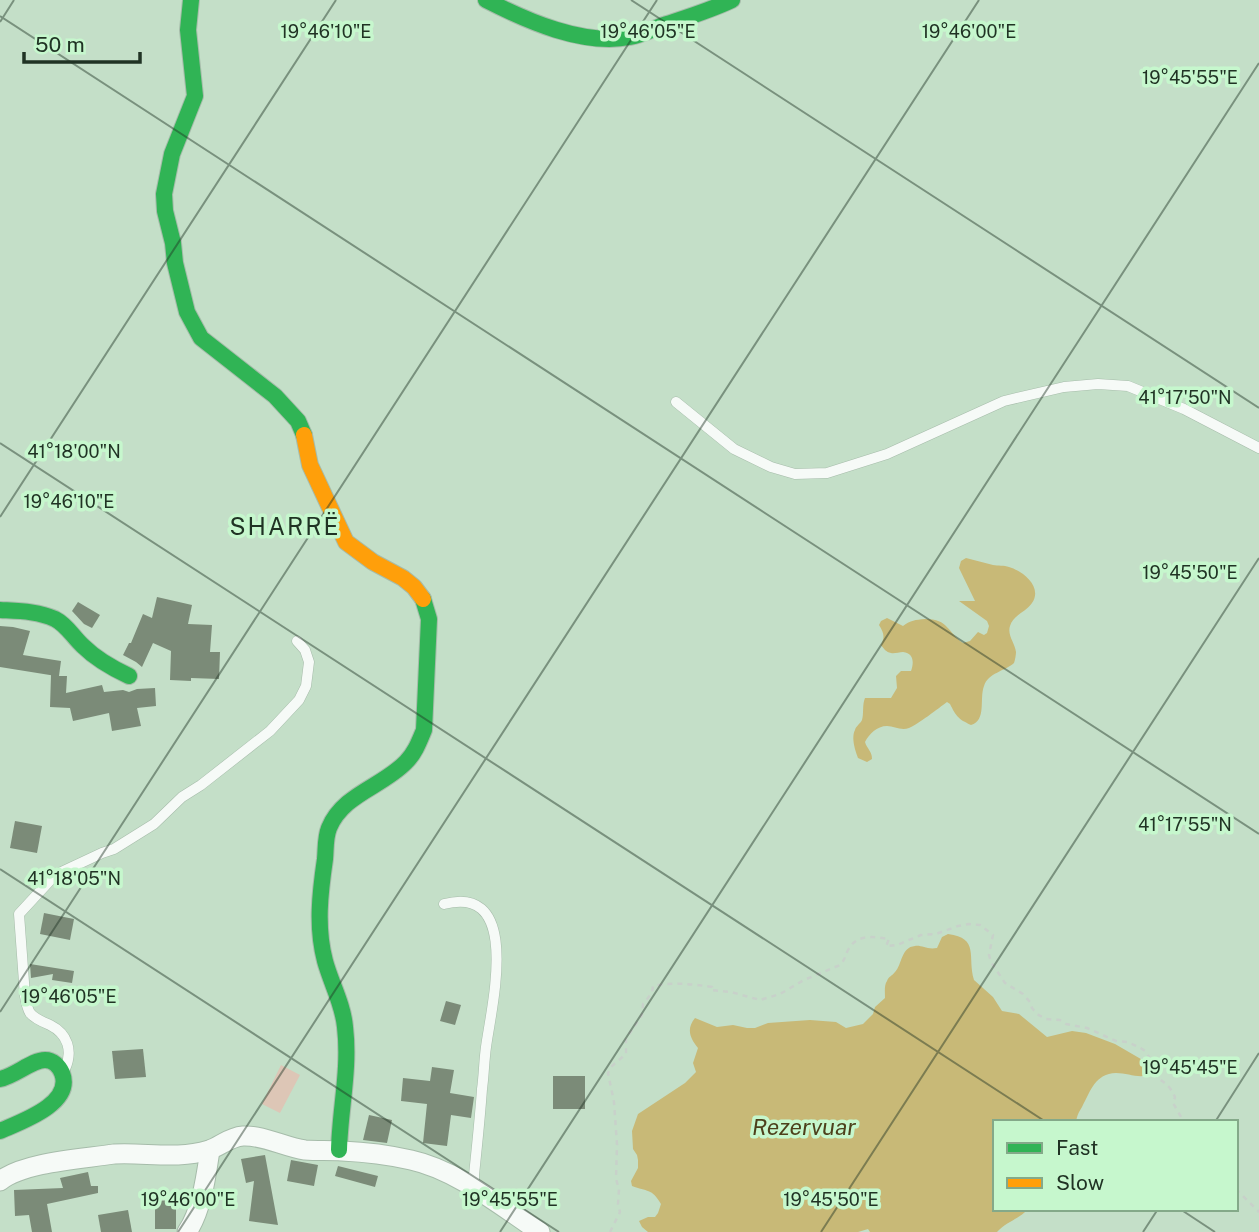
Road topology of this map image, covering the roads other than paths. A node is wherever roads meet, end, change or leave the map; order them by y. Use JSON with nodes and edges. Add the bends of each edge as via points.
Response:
{"nodes":[{"id":1,"x":191,"y":0,"type":"edge"},
{"id":2,"x":486,"y":0,"type":"edge"},
{"id":3,"x":732,"y":0,"type":"edge"},
{"id":4,"x":676,"y":402,"type":"dead end"},
{"id":5,"x":1259,"y":448,"type":"edge"},
{"id":6,"x":0,"y":610,"type":"edge"},
{"id":7,"x":297,"y":641,"type":"dead end"},
{"id":8,"x":129,"y":676,"type":"dead end"},
{"id":9,"x":444,"y":904,"type":"dead end"},
{"id":10,"x":62,"y":1074,"type":"junction"},
{"id":11,"x":0,"y":1079,"type":"edge"},
{"id":12,"x":0,"y":1131,"type":"edge"},
{"id":13,"x":210,"y":1150,"type":"junction"},
{"id":14,"x":339,"y":1150,"type":"junction"},
{"id":15,"x":0,"y":1181,"type":"edge"},
{"id":16,"x":474,"y":1188,"type":"junction"},
{"id":17,"x":537,"y":1231,"type":"edge"},
{"id":18,"x":187,"y":1232,"type":"edge"}],
"edges":[{"from":1,"to":14,"type":"street","via":[[188,30],[195,96],[172,154],[164,194],[187,312],[208,345],[259,382],[298,421],[310,465],[346,542],[414,587],[429,619],[424,730],[419,743],[400,767],[351,799],[329,830],[319,925],[345,1024],[346,1079]]},
{"from":2,"to":3,"type":"street","via":[[536,23],[600,38],[630,37]]},
{"from":4,"to":5,"type":"lane","via":[[734,449],[795,474],[827,472],[887,454],[1004,401],[1098,384],[1128,386],[1184,408]]},
{"from":6,"to":8,"type":"street","via":[[56,620],[103,663]]},
{"from":7,"to":10,"type":"lane","via":[[309,662],[306,686],[270,731],[182,797],[154,824],[114,849],[55,875],[19,914],[27,1004],[32,1015],[67,1040],[68,1061]]},
{"from":9,"to":16,"type":"lane","via":[[467,901],[478,907],[486,914],[498,944]]},
{"from":10,"to":11,"type":"street","via":[[51,1062],[41,1060]]},
{"from":10,"to":12,"type":"street","via":[[64,1084],[57,1100]]},
{"from":13,"to":14,"type":"street","via":[[242,1136],[302,1149]]},
{"from":13,"to":15,"type":"street","via":[[171,1156],[114,1154],[30,1167]]},
{"from":13,"to":18,"type":"street","via":[[205,1183]]},
{"from":14,"to":16,"type":"street","via":[[413,1160]]},
{"from":16,"to":17,"type":"street"}]}
